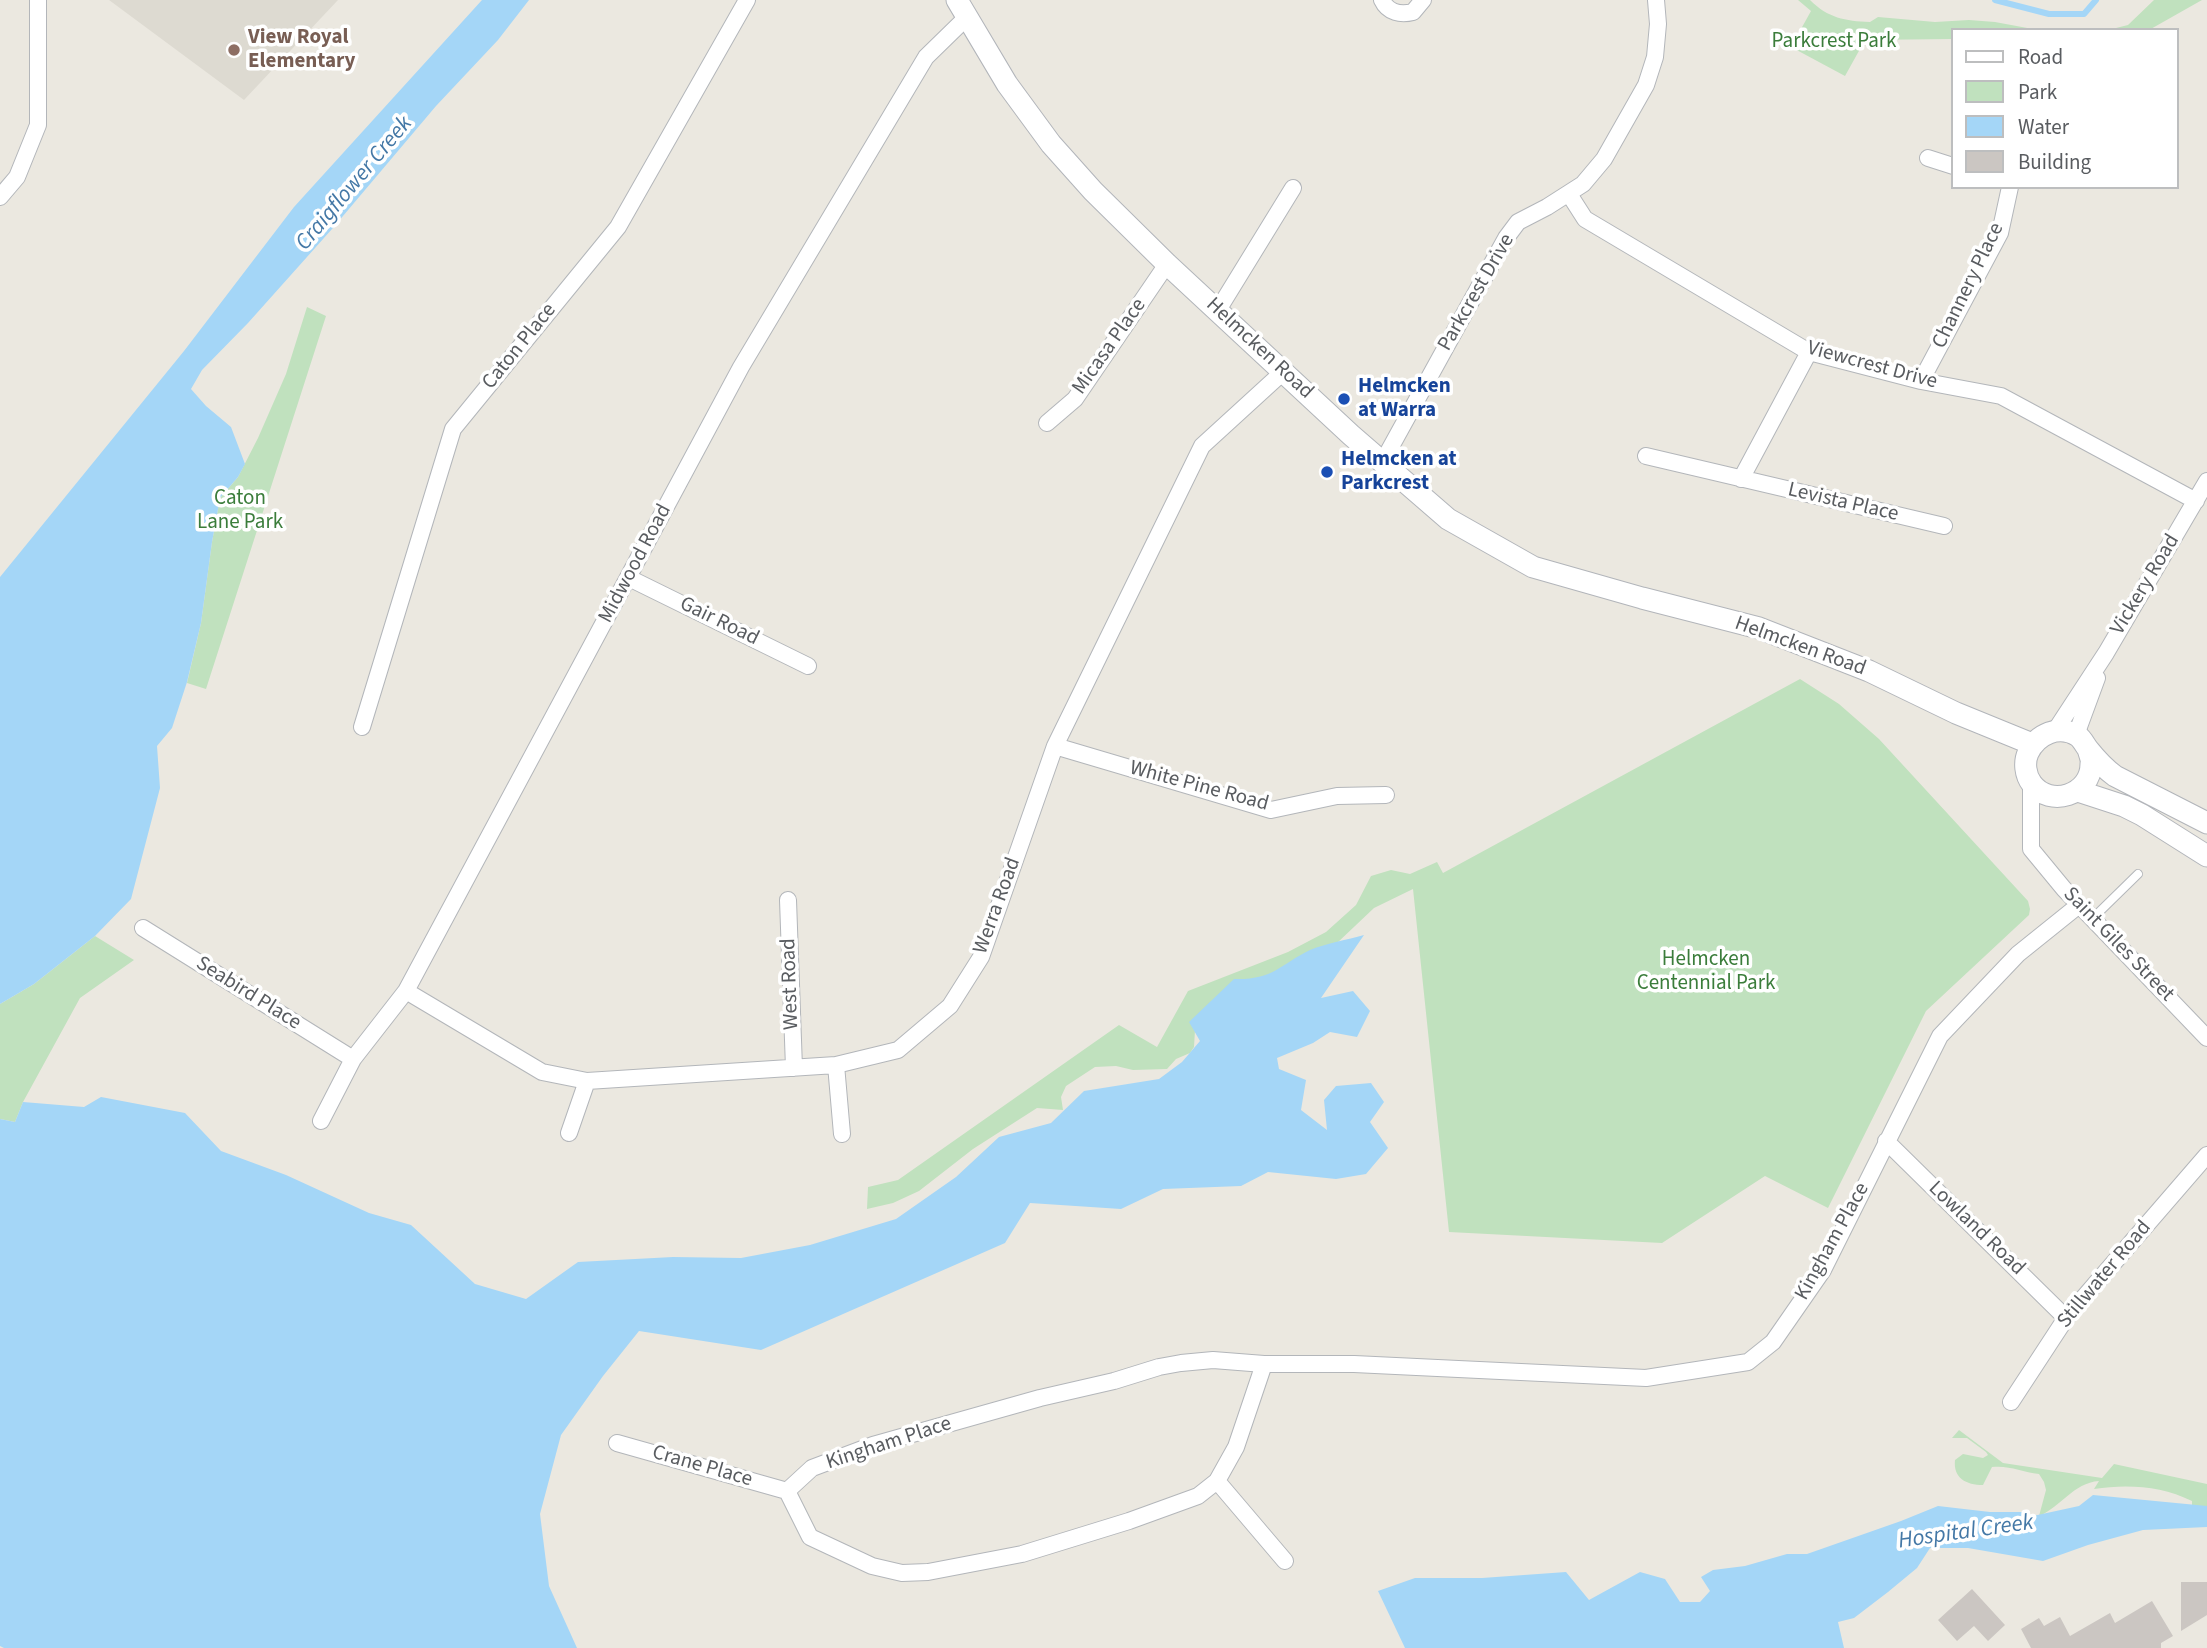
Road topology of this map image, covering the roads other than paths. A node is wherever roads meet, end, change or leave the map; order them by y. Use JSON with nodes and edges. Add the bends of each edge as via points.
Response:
{"nodes":[{"id":1,"x":38,"y":0,"type":"edge"},
{"id":2,"x":747,"y":0,"type":"edge"},
{"id":3,"x":1382,"y":0,"type":"edge"},
{"id":4,"x":1423,"y":0,"type":"edge"},
{"id":5,"x":1656,"y":0,"type":"edge"},
{"id":6,"x":962,"y":9,"type":"edge"},
{"id":7,"x":1928,"y":158,"type":"dead end"},
{"id":8,"x":1952,"y":166,"type":"edge"},
{"id":9,"x":1293,"y":188,"type":"dead end"},
{"id":10,"x":2010,"y":189,"type":"edge"},
{"id":11,"x":1569,"y":194,"type":"junction"},
{"id":12,"x":0,"y":197,"type":"edge"},
{"id":13,"x":1167,"y":264,"type":"junction"},
{"id":14,"x":1217,"y":310,"type":"junction"},
{"id":15,"x":1809,"y":352,"type":"junction"},
{"id":16,"x":1283,"y":372,"type":"junction"},
{"id":17,"x":1921,"y":381,"type":"junction"},
{"id":18,"x":1047,"y":423,"type":"dead end"},
{"id":19,"x":1646,"y":456,"type":"dead end"},
{"id":20,"x":1382,"y":463,"type":"junction"},
{"id":21,"x":1741,"y":479,"type":"junction"},
{"id":22,"x":2207,"y":481,"type":"edge"},
{"id":23,"x":2196,"y":501,"type":"junction"},
{"id":24,"x":1944,"y":526,"type":"dead end"},
{"id":25,"x":629,"y":578,"type":"junction"},
{"id":26,"x":808,"y":667,"type":"dead end"},
{"id":27,"x":362,"y":727,"type":"dead end"},
{"id":28,"x":2073,"y":738,"type":"junction"},
{"id":29,"x":1055,"y":746,"type":"junction"},
{"id":30,"x":2029,"y":751,"type":"junction"},
{"id":31,"x":2038,"y":789,"type":"junction"},
{"id":32,"x":2078,"y":791,"type":"junction"},
{"id":33,"x":1386,"y":795,"type":"dead end"},
{"id":34,"x":2207,"y":823,"type":"edge"},
{"id":35,"x":2207,"y":856,"type":"edge"},
{"id":36,"x":2138,"y":874,"type":"dead end"},
{"id":37,"x":788,"y":900,"type":"dead end"},
{"id":38,"x":2079,"y":905,"type":"junction"},
{"id":39,"x":2092,"y":919,"type":"junction"},
{"id":40,"x":143,"y":928,"type":"dead end"},
{"id":41,"x":405,"y":991,"type":"junction"},
{"id":42,"x":2207,"y":1038,"type":"edge"},
{"id":43,"x":353,"y":1059,"type":"junction"},
{"id":44,"x":836,"y":1065,"type":"junction"},
{"id":45,"x":794,"y":1068,"type":"junction"},
{"id":46,"x":587,"y":1081,"type":"junction"},
{"id":47,"x":321,"y":1121,"type":"dead end"},
{"id":48,"x":569,"y":1133,"type":"dead end"},
{"id":49,"x":842,"y":1134,"type":"dead end"},
{"id":50,"x":1886,"y":1141,"type":"junction"},
{"id":51,"x":2207,"y":1155,"type":"edge"},
{"id":52,"x":2066,"y":1318,"type":"junction"},
{"id":53,"x":1264,"y":1364,"type":"junction"},
{"id":54,"x":2011,"y":1402,"type":"dead end"},
{"id":55,"x":617,"y":1443,"type":"dead end"},
{"id":56,"x":1217,"y":1481,"type":"junction"},
{"id":57,"x":787,"y":1491,"type":"junction"},
{"id":58,"x":1285,"y":1561,"type":"dead end"}],
"edges":[{"from":1,"to":12,"type":"street","via":[[38,125],[17,177]]},
{"from":2,"to":27,"type":"street","name":"Caton Place","via":[[618,227],[453,429]]},
{"from":3,"to":4,"type":"street","via":[[1402,15],[1413,12]]},
{"from":5,"to":11,"type":"street","name":"Parkcrest Drive","via":[[1655,57],[1646,85],[1604,159]]},
{"from":6,"to":13,"type":"main road","name":"Helmcken Road","via":[[1007,84],[1051,144]]},
{"from":6,"to":25,"type":"street","name":"Midwood Road","via":[[926,57],[741,367]]},
{"from":7,"to":8,"type":"street"},
{"from":9,"to":14,"type":"street"},
{"from":10,"to":17,"type":"street","name":"Channery Place","via":[[2000,233]]},
{"from":11,"to":15,"type":"street","name":"Viewcrest Drive","via":[[1585,219]]},
{"from":11,"to":20,"type":"street","name":"Parkcrest Drive","via":[[1518,222],[1506,238]]},
{"from":13,"to":14,"type":"main road","name":"Helmcken Road"},
{"from":13,"to":18,"type":"street","name":"Micasa Place","via":[[1075,399]]},
{"from":14,"to":16,"type":"main road","name":"Helmcken Road"},
{"from":15,"to":17,"type":"street","name":"Viewcrest Drive"},
{"from":15,"to":21,"type":"street"},
{"from":16,"to":20,"type":"main road","name":"Helmcken Road"},
{"from":16,"to":29,"type":"street","name":"Werra Road","via":[[1202,446]]},
{"from":17,"to":23,"type":"street","name":"Viewcrest Drive","via":[[2001,396]]},
{"from":19,"to":21,"type":"street","name":"Levista Place"},
{"from":20,"to":30,"type":"main road","name":"Helmcken Road","via":[[1448,519],[1533,566],[1759,628],[1868,671]]},
{"from":21,"to":24,"type":"street","name":"Levista Place"},
{"from":22,"to":23,"type":"street","name":"Vickery Road"},
{"from":23,"to":28,"type":"street","name":"Vickery Road","via":[[2106,653]]},
{"from":25,"to":26,"type":"street","name":"Gair Road"},
{"from":25,"to":41,"type":"street","name":"Midwood Road"},
{"from":28,"to":30,"type":"main road","via":[[2039,736]]},
{"from":28,"to":32,"type":"main road","via":[[2092,764]]},
{"from":28,"to":34,"type":"main road","via":[[2115,776]]},
{"from":29,"to":33,"type":"street","name":"White Pine Road","via":[[1271,810],[1337,796]]},
{"from":29,"to":44,"type":"street","name":"Werra Road","via":[[981,957],[950,1006],[898,1049]]},
{"from":30,"to":31,"type":"main road","via":[[2025,766]]},
{"from":31,"to":32,"type":"main road","via":[[2062,797]]},
{"from":31,"to":38,"type":"street","name":"Saint Giles Street","via":[[2031,849]]},
{"from":32,"to":35,"type":"main road","via":[[2142,815]]},
{"from":36,"to":39,"type":"lane"},
{"from":37,"to":45,"type":"street","name":"West Road"},
{"from":38,"to":39,"type":"street","name":"Saint Giles Street"},
{"from":38,"to":50,"type":"street","name":"Kingham Place","via":[[2018,954],[1940,1036]]},
{"from":39,"to":42,"type":"street","name":"Saint Giles Street"},
{"from":40,"to":43,"type":"street","name":"Seabird Place"},
{"from":41,"to":43,"type":"street","name":"Midwood Road"},
{"from":41,"to":46,"type":"street","name":"Werra Road","via":[[542,1072]]},
{"from":43,"to":47,"type":"street","name":"Midwood Road"},
{"from":44,"to":45,"type":"street","name":"Werra Road"},
{"from":44,"to":49,"type":"street"},
{"from":45,"to":46,"type":"street","name":"Werra Road"},
{"from":46,"to":48,"type":"street"},
{"from":50,"to":52,"type":"street","name":"Lowland Road"},
{"from":50,"to":53,"type":"street","name":"Kingham Place","via":[[1823,1270],[1773,1342],[1748,1363],[1646,1378]]},
{"from":51,"to":52,"type":"street","name":"Stillwater Road"},
{"from":52,"to":54,"type":"street","name":"Stillwater Road"},
{"from":53,"to":56,"type":"street","via":[[1236,1447]]},
{"from":53,"to":57,"type":"street","name":"Kingham Place","via":[[1181,1363],[1040,1398],[873,1445],[813,1468]]},
{"from":55,"to":57,"type":"street","name":"Crane Place"},
{"from":56,"to":57,"type":"street","via":[[1198,1496],[1022,1554],[902,1573],[872,1566],[810,1537]]},
{"from":56,"to":58,"type":"street"}]}
